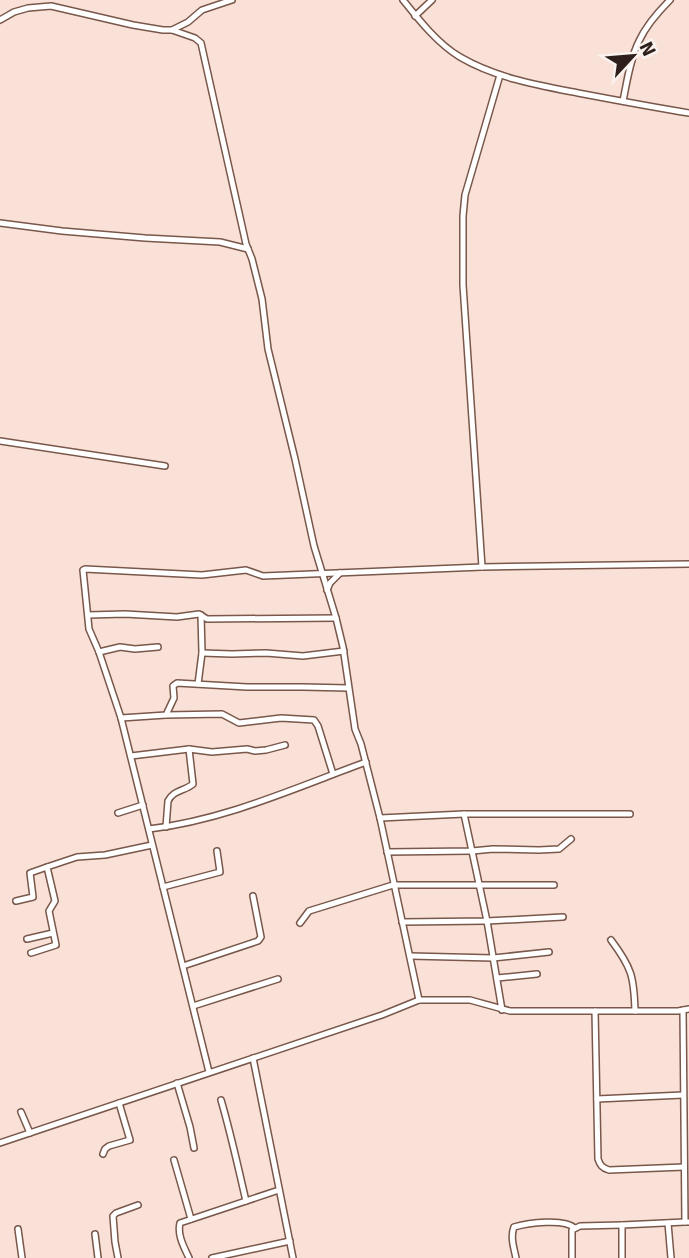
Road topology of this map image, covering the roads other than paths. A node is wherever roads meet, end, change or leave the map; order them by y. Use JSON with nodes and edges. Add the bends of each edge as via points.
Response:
{"nodes":[{"id":1,"x":232,"y":0,"type":"edge"},
{"id":2,"x":403,"y":0,"type":"edge"},
{"id":3,"x":432,"y":0,"type":"edge"},
{"id":4,"x":670,"y":0,"type":"edge"},
{"id":5,"x":415,"y":16,"type":"junction"},
{"id":6,"x":0,"y":20,"type":"edge"},
{"id":7,"x":172,"y":30,"type":"junction"},
{"id":8,"x":500,"y":75,"type":"junction"},
{"id":9,"x":623,"y":102,"type":"junction"},
{"id":10,"x":689,"y":113,"type":"edge"},
{"id":11,"x":0,"y":223,"type":"edge"},
{"id":12,"x":248,"y":249,"type":"junction"},
{"id":13,"x":0,"y":441,"type":"edge"},
{"id":14,"x":165,"y":466,"type":"dead end"},
{"id":15,"x":689,"y":564,"type":"edge"},
{"id":16,"x":482,"y":568,"type":"junction"},
{"id":17,"x":340,"y":573,"type":"junction"},
{"id":18,"x":323,"y":574,"type":"junction"},
{"id":19,"x":327,"y":590,"type":"junction"},
{"id":20,"x":88,"y":615,"type":"junction"},
{"id":21,"x":201,"y":615,"type":"junction"},
{"id":22,"x":336,"y":618,"type":"junction"},
{"id":23,"x":158,"y":646,"type":"dead end"},
{"id":24,"x":344,"y":651,"type":"junction"},
{"id":25,"x":99,"y":652,"type":"junction"},
{"id":26,"x":202,"y":653,"type":"junction"},
{"id":27,"x":198,"y":684,"type":"junction"},
{"id":28,"x":348,"y":688,"type":"junction"},
{"id":29,"x":166,"y":715,"type":"junction"},
{"id":30,"x":121,"y":718,"type":"junction"},
{"id":31,"x":285,"y":745,"type":"dead end"},
{"id":32,"x":190,"y":749,"type":"junction"},
{"id":33,"x":131,"y":756,"type":"junction"},
{"id":34,"x":366,"y":762,"type":"junction"},
{"id":35,"x":333,"y":774,"type":"junction"},
{"id":36,"x":143,"y":805,"type":"junction"},
{"id":37,"x":118,"y":813,"type":"dead end"},
{"id":38,"x":464,"y":814,"type":"junction"},
{"id":39,"x":630,"y":814,"type":"dead end"},
{"id":40,"x":380,"y":818,"type":"junction"},
{"id":41,"x":166,"y":827,"type":"junction"},
{"id":42,"x":149,"y":829,"type":"junction"},
{"id":43,"x":571,"y":839,"type":"dead end"},
{"id":44,"x":152,"y":845,"type":"junction"},
{"id":45,"x":217,"y":851,"type":"dead end"},
{"id":46,"x":471,"y":851,"type":"junction"},
{"id":47,"x":387,"y":852,"type":"junction"},
{"id":48,"x":47,"y":867,"type":"junction"},
{"id":49,"x":393,"y":885,"type":"junction"},
{"id":50,"x":554,"y":885,"type":"dead end"},
{"id":51,"x":479,"y":886,"type":"junction"},
{"id":52,"x":163,"y":887,"type":"junction"},
{"id":53,"x":253,"y":896,"type":"dead end"},
{"id":54,"x":16,"y":901,"type":"dead end"},
{"id":55,"x":563,"y":917,"type":"dead end"},
{"id":56,"x":486,"y":921,"type":"junction"},
{"id":57,"x":402,"y":922,"type":"junction"},
{"id":58,"x":300,"y":923,"type":"dead end"},
{"id":59,"x":53,"y":933,"type":"junction"},
{"id":60,"x":27,"y":939,"type":"dead end"},
{"id":61,"x":611,"y":940,"type":"dead end"},
{"id":62,"x":549,"y":952,"type":"dead end"},
{"id":63,"x":31,"y":954,"type":"dead end"},
{"id":64,"x":410,"y":956,"type":"junction"},
{"id":65,"x":493,"y":958,"type":"junction"},
{"id":66,"x":183,"y":965,"type":"junction"},
{"id":67,"x":537,"y":974,"type":"dead end"},
{"id":68,"x":497,"y":978,"type":"junction"},
{"id":69,"x":278,"y":979,"type":"dead end"},
{"id":70,"x":419,"y":1000,"type":"junction"},
{"id":71,"x":193,"y":1006,"type":"junction"},
{"id":72,"x":502,"y":1010,"type":"junction"},
{"id":73,"x":686,"y":1010,"type":"edge"},
{"id":74,"x":595,"y":1011,"type":"junction"},
{"id":75,"x":635,"y":1011,"type":"junction"},
{"id":76,"x":253,"y":1058,"type":"junction"},
{"id":77,"x":209,"y":1072,"type":"junction"},
{"id":78,"x":177,"y":1083,"type":"junction"},
{"id":79,"x":683,"y":1096,"type":"junction"},
{"id":80,"x":597,"y":1099,"type":"junction"},
{"id":81,"x":220,"y":1100,"type":"dead end"},
{"id":82,"x":119,"y":1103,"type":"junction"},
{"id":83,"x":21,"y":1112,"type":"dead end"},
{"id":84,"x":30,"y":1133,"type":"junction"},
{"id":85,"x":0,"y":1143,"type":"edge"},
{"id":86,"x":194,"y":1148,"type":"dead end"},
{"id":87,"x":103,"y":1154,"type":"dead end"},
{"id":88,"x":174,"y":1160,"type":"dead end"},
{"id":89,"x":684,"y":1167,"type":"junction"},
{"id":90,"x":279,"y":1190,"type":"junction"},
{"id":91,"x":246,"y":1201,"type":"junction"},
{"id":92,"x":138,"y":1205,"type":"dead end"},
{"id":93,"x":191,"y":1219,"type":"junction"},
{"id":94,"x":687,"y":1222,"type":"edge"},
{"id":95,"x":668,"y":1223,"type":"junction"},
{"id":96,"x":622,"y":1225,"type":"junction"},
{"id":97,"x":18,"y":1228,"type":"dead end"},
{"id":98,"x":575,"y":1228,"type":"junction"},
{"id":99,"x":95,"y":1234,"type":"dead end"},
{"id":100,"x":290,"y":1241,"type":"junction"},
{"id":101,"x":22,"y":1258,"type":"edge"},
{"id":102,"x":98,"y":1258,"type":"edge"},
{"id":103,"x":118,"y":1258,"type":"edge"},
{"id":104,"x":189,"y":1258,"type":"edge"},
{"id":105,"x":212,"y":1258,"type":"edge"},
{"id":106,"x":293,"y":1258,"type":"edge"},
{"id":107,"x":516,"y":1258,"type":"edge"},
{"id":108,"x":572,"y":1258,"type":"edge"},
{"id":109,"x":622,"y":1258,"type":"edge"},
{"id":110,"x":671,"y":1258,"type":"edge"}],
"edges":[{"from":1,"to":7,"type":"street","via":[[202,10]]},
{"from":2,"to":5,"type":"street"},
{"from":3,"to":5,"type":"street"},
{"from":4,"to":9,"type":"street","via":[[639,41]]},
{"from":5,"to":8,"type":"street","via":[[458,56]]},
{"from":6,"to":7,"type":"street","via":[[14,12],[51,6]]},
{"from":7,"to":12,"type":"street","via":[[201,43]]},
{"from":8,"to":9,"type":"street"},
{"from":8,"to":16,"type":"street","via":[[463,216],[463,285]]},
{"from":9,"to":10,"type":"street"},
{"from":11,"to":12,"type":"street","via":[[220,242]]},
{"from":12,"to":18,"type":"street"},
{"from":13,"to":14,"type":"street"},
{"from":15,"to":16,"type":"street"},
{"from":16,"to":17,"type":"street"},
{"from":17,"to":18,"type":"street"},
{"from":17,"to":19,"type":"street"},
{"from":18,"to":19,"type":"street"},
{"from":18,"to":20,"type":"street","via":[[263,576],[246,570],[202,575],[85,569]]},
{"from":19,"to":22,"type":"street"},
{"from":20,"to":21,"type":"street"},
{"from":20,"to":25,"type":"street"},
{"from":21,"to":22,"type":"street","via":[[207,619]]},
{"from":21,"to":26,"type":"street"},
{"from":22,"to":24,"type":"street"},
{"from":23,"to":25,"type":"street"},
{"from":24,"to":26,"type":"street","via":[[303,656]]},
{"from":24,"to":28,"type":"street"},
{"from":25,"to":30,"type":"street"},
{"from":26,"to":27,"type":"street"},
{"from":27,"to":28,"type":"street"},
{"from":27,"to":29,"type":"street","via":[[174,684]]},
{"from":28,"to":34,"type":"street"},
{"from":29,"to":30,"type":"street"},
{"from":29,"to":35,"type":"street","via":[[222,714],[239,723],[314,720]]},
{"from":30,"to":33,"type":"street"},
{"from":31,"to":32,"type":"street","via":[[255,751]]},
{"from":32,"to":33,"type":"street"},
{"from":32,"to":41,"type":"street","via":[[193,784],[170,797]]},
{"from":33,"to":36,"type":"street"},
{"from":34,"to":35,"type":"street"},
{"from":34,"to":40,"type":"street"},
{"from":35,"to":41,"type":"street","via":[[230,812]]},
{"from":36,"to":37,"type":"street"},
{"from":36,"to":42,"type":"street"},
{"from":38,"to":39,"type":"street"},
{"from":38,"to":40,"type":"street"},
{"from":38,"to":46,"type":"street"},
{"from":40,"to":47,"type":"street"},
{"from":41,"to":42,"type":"street"},
{"from":42,"to":44,"type":"street"},
{"from":43,"to":46,"type":"street","via":[[559,849]]},
{"from":44,"to":48,"type":"street","via":[[77,857]]},
{"from":44,"to":52,"type":"street"},
{"from":45,"to":52,"type":"street","via":[[220,872]]},
{"from":46,"to":47,"type":"street"},
{"from":46,"to":51,"type":"street"},
{"from":47,"to":49,"type":"street"},
{"from":48,"to":54,"type":"street","via":[[30,873],[33,897]]},
{"from":48,"to":59,"type":"street","via":[[55,901],[49,911]]},
{"from":49,"to":51,"type":"street"},
{"from":49,"to":57,"type":"street"},
{"from":49,"to":58,"type":"street","via":[[309,911]]},
{"from":50,"to":51,"type":"street"},
{"from":51,"to":56,"type":"street"},
{"from":52,"to":66,"type":"street"},
{"from":53,"to":66,"type":"street","via":[[258,940]]},
{"from":55,"to":56,"type":"street"},
{"from":56,"to":57,"type":"street"},
{"from":56,"to":65,"type":"street"},
{"from":57,"to":64,"type":"street"},
{"from":59,"to":60,"type":"street"},
{"from":59,"to":63,"type":"street","via":[[54,946]]},
{"from":61,"to":75,"type":"street","via":[[632,973]]},
{"from":62,"to":65,"type":"street"},
{"from":64,"to":65,"type":"street"},
{"from":64,"to":70,"type":"street"},
{"from":65,"to":68,"type":"street"},
{"from":66,"to":71,"type":"street"},
{"from":67,"to":68,"type":"street"},
{"from":68,"to":72,"type":"street"},
{"from":69,"to":71,"type":"street"},
{"from":70,"to":72,"type":"street","via":[[470,1000]]},
{"from":70,"to":76,"type":"street"},
{"from":71,"to":77,"type":"street"},
{"from":72,"to":74,"type":"street"},
{"from":73,"to":75,"type":"street"},
{"from":73,"to":79,"type":"street"},
{"from":74,"to":75,"type":"street"},
{"from":74,"to":80,"type":"street"},
{"from":76,"to":77,"type":"street"},
{"from":76,"to":90,"type":"street"},
{"from":77,"to":78,"type":"street"},
{"from":78,"to":82,"type":"street"},
{"from":78,"to":86,"type":"street"},
{"from":79,"to":80,"type":"street"},
{"from":79,"to":89,"type":"street"},
{"from":80,"to":89,"type":"street","via":[[600,1165],[609,1170]]},
{"from":81,"to":91,"type":"street"},
{"from":82,"to":84,"type":"street"},
{"from":82,"to":87,"type":"street","via":[[130,1140],[109,1146]]},
{"from":83,"to":84,"type":"street"},
{"from":84,"to":85,"type":"street"},
{"from":88,"to":93,"type":"street"},
{"from":89,"to":94,"type":"street"},
{"from":90,"to":91,"type":"street"},
{"from":90,"to":100,"type":"street"},
{"from":91,"to":93,"type":"street"},
{"from":92,"to":103,"type":"street","via":[[113,1216]]},
{"from":93,"to":104,"type":"street","via":[[179,1227]]},
{"from":94,"to":95,"type":"street"},
{"from":95,"to":96,"type":"street"},
{"from":95,"to":110,"type":"street"},
{"from":96,"to":98,"type":"street"},
{"from":96,"to":109,"type":"street"},
{"from":97,"to":101,"type":"street"},
{"from":98,"to":107,"type":"street","via":[[543,1223],[514,1227]]},
{"from":98,"to":108,"type":"street"},
{"from":99,"to":102,"type":"street"},
{"from":100,"to":105,"type":"street"},
{"from":100,"to":106,"type":"street"}]}
